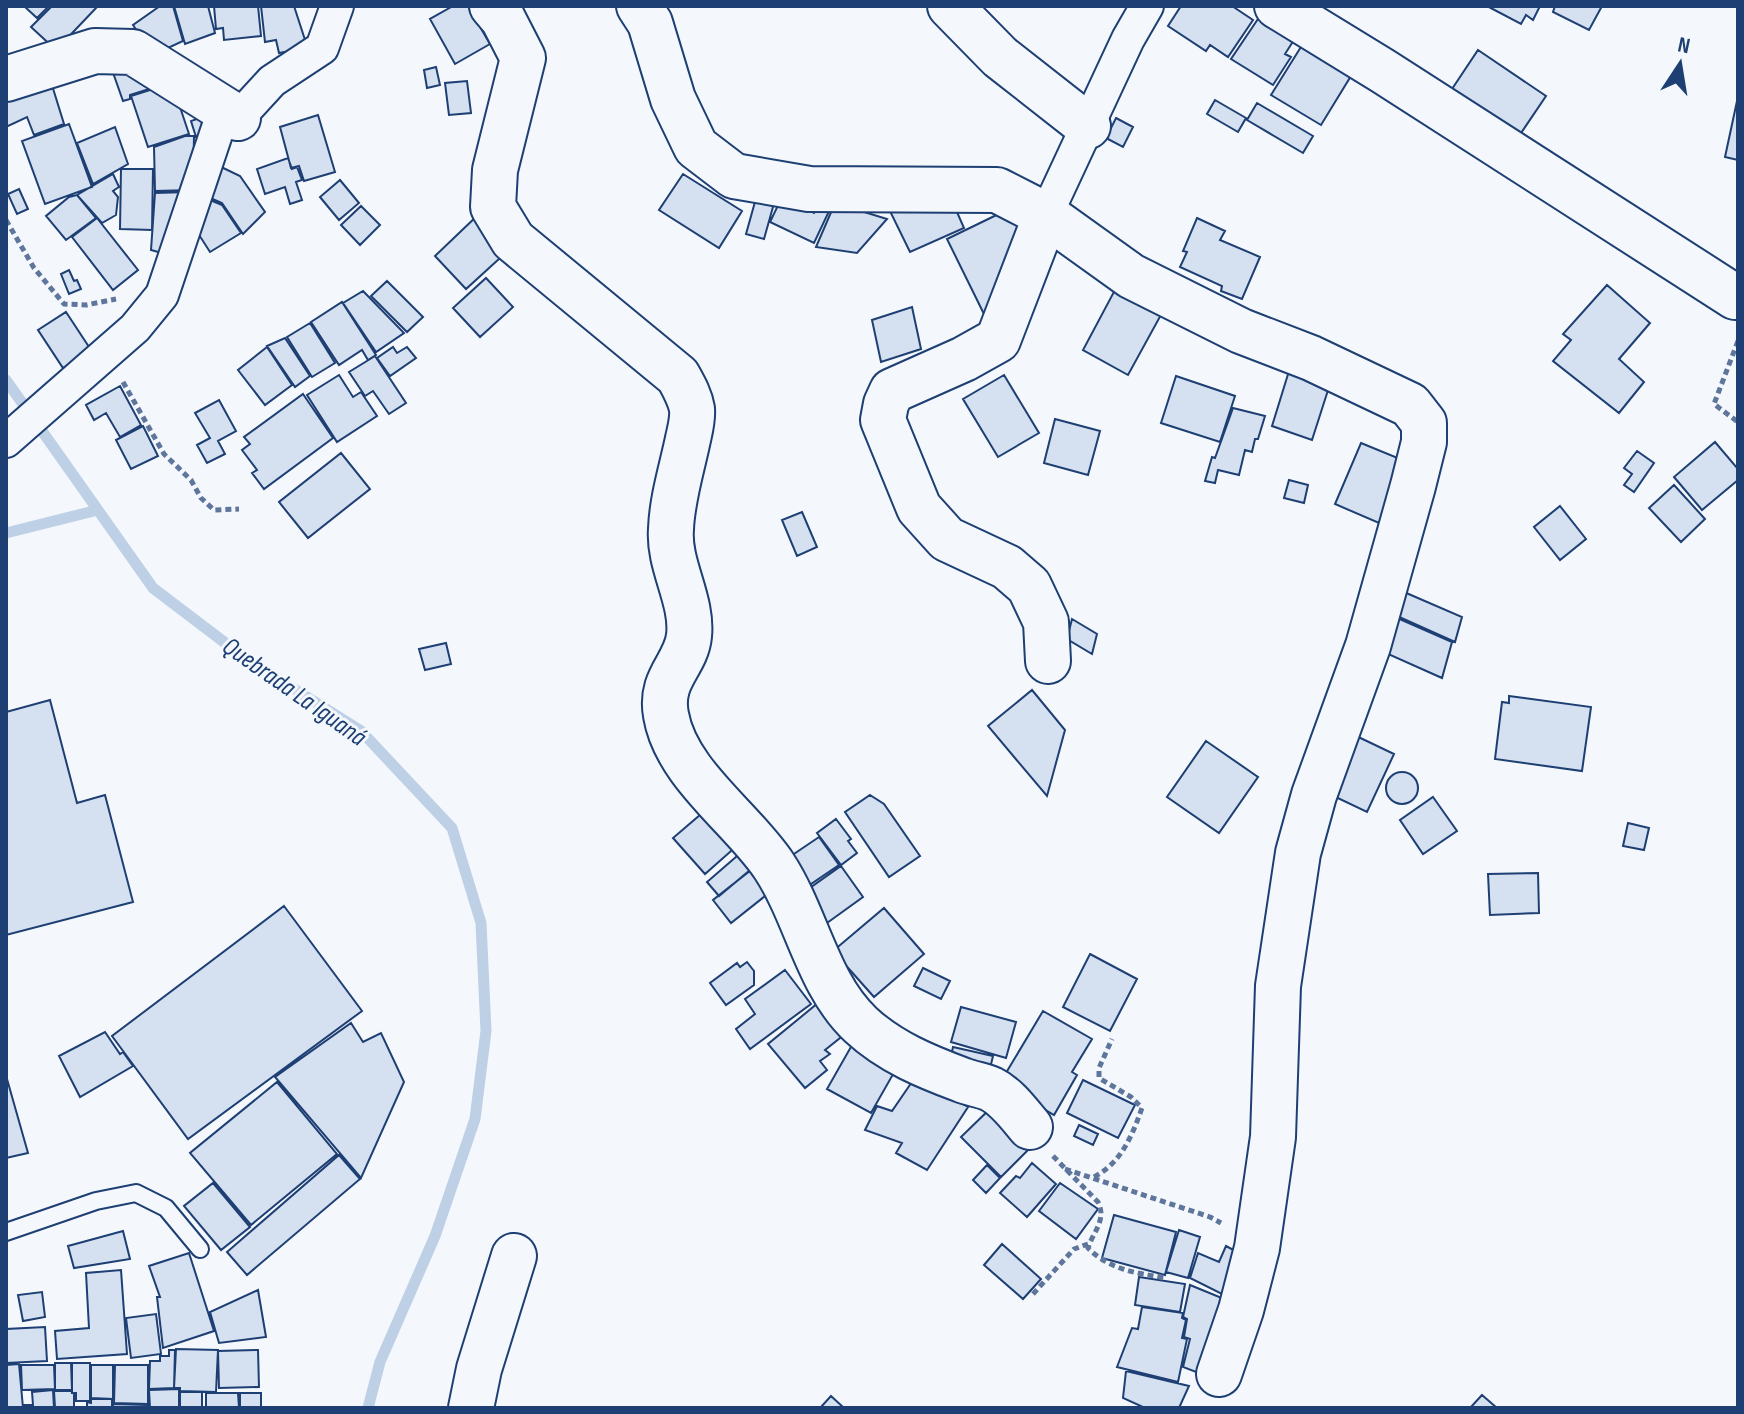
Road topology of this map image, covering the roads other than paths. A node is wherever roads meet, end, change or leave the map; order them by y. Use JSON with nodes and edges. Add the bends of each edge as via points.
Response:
{"nodes":[{"id":1,"x":337,"y":6,"type":"edge"},
{"id":2,"x":492,"y":6,"type":"edge"},
{"id":3,"x":639,"y":6,"type":"edge"},
{"id":4,"x":950,"y":6,"type":"edge"},
{"id":5,"x":1147,"y":6,"type":"edge"},
{"id":6,"x":1277,"y":6,"type":"edge"},
{"id":7,"x":6,"y":79,"type":"edge"},
{"id":8,"x":238,"y":118,"type":"junction"},
{"id":9,"x":1088,"y":126,"type":"junction"},
{"id":10,"x":1046,"y":215,"type":"junction"},
{"id":11,"x":1735,"y":297,"type":"dead end"},
{"id":12,"x":6,"y":441,"type":"edge"},
{"id":13,"x":1048,"y":661,"type":"dead end"},
{"id":14,"x":1030,"y":1127,"type":"road end"},
{"id":15,"x":6,"y":1232,"type":"edge"},
{"id":16,"x":200,"y":1249,"type":"dead end"},
{"id":17,"x":514,"y":1256,"type":"dead end"},
{"id":18,"x":1219,"y":1374,"type":"dead end"},
{"id":19,"x":471,"y":1408,"type":"edge"}],
"edges":[{"from":1,"to":8,"type":"street","via":[[322,48],[272,81]]},
{"from":2,"to":14,"type":"street","via":[[523,58],[495,170],[493,207],[513,240],[678,376],[693,413],[671,529],[690,622],[689,641],[665,696],[666,716],[681,758],[774,866],[837,994],[861,1025],[924,1066],[990,1088]]},
{"from":3,"to":10,"type":"street","via":[[696,147],[734,176],[809,189],[997,190]]},
{"from":4,"to":9,"type":"street","via":[[1000,57]]},
{"from":5,"to":9,"type":"street"},
{"from":6,"to":11,"type":"street"},
{"from":7,"to":8,"type":"street","via":[[95,51],[133,52]]},
{"from":8,"to":12,"type":"street","via":[[218,128],[162,295],[135,328]]},
{"from":9,"to":10,"type":"street"},
{"from":10,"to":13,"type":"street","via":[[998,340],[892,391],[883,420],[919,508],[947,539],[1007,567],[1029,586],[1046,622]]},
{"from":10,"to":18,"type":"street","via":[[1131,276],[1410,405],[1424,423],[1413,486],[1368,646],[1298,853],[1278,986],[1273,1137],[1257,1248]]},
{"from":15,"to":16,"type":"lane","via":[[136,1193],[166,1208]]},
{"from":17,"to":19,"type":"street"}]}
